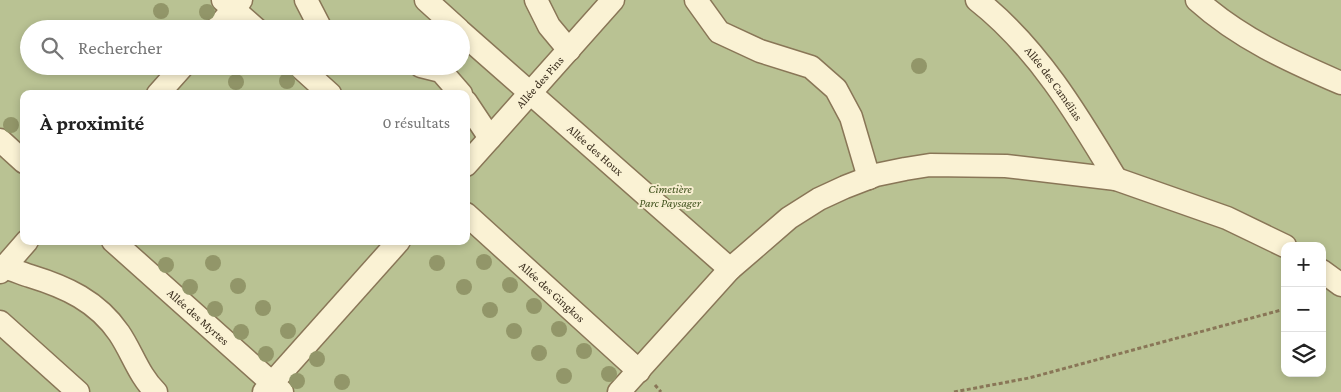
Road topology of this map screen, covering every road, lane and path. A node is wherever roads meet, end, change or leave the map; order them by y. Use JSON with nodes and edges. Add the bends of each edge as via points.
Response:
{"nodes":[{"id":1,"x":306,"y":0,"type":"edge"},
{"id":2,"x":426,"y":0,"type":"edge"},
{"id":3,"x":536,"y":0,"type":"edge"},
{"id":4,"x":613,"y":0,"type":"edge"},
{"id":5,"x":696,"y":0,"type":"edge"},
{"id":6,"x":977,"y":0,"type":"edge"},
{"id":7,"x":1197,"y":0,"type":"edge"},
{"id":8,"x":233,"y":3,"type":"edge"},
{"id":9,"x":222,"y":20,"type":"edge"},
{"id":10,"x":248,"y":20,"type":"edge"},
{"id":11,"x":316,"y":20,"type":"edge"},
{"id":12,"x":448,"y":20,"type":"edge"},
{"id":13,"x":470,"y":40,"type":"edge"},
{"id":14,"x":569,"y":50,"type":"junction"},
{"id":15,"x":175,"y":75,"type":"edge"},
{"id":16,"x":309,"y":75,"type":"edge"},
{"id":17,"x":444,"y":75,"type":"edge"},
{"id":18,"x":1341,"y":83,"type":"edge"},
{"id":19,"x":162,"y":90,"type":"edge"},
{"id":20,"x":326,"y":90,"type":"edge"},
{"id":21,"x":458,"y":90,"type":"edge"},
{"id":22,"x":530,"y":94,"type":"junction"},
{"id":23,"x":470,"y":108,"type":"edge"},
{"id":24,"x":490,"y":138,"type":"junction"},
{"id":25,"x":0,"y":140,"type":"edge"},
{"id":26,"x":20,"y":158,"type":"edge"},
{"id":27,"x":470,"y":160,"type":"edge"},
{"id":28,"x":869,"y":178,"type":"junction"},
{"id":29,"x":1116,"y":179,"type":"junction"},
{"id":30,"x":470,"y":218,"type":"edge"},
{"id":31,"x":1281,"y":244,"type":"edge"},
{"id":32,"x":23,"y":245,"type":"edge"},
{"id":33,"x":117,"y":245,"type":"edge"},
{"id":34,"x":396,"y":245,"type":"edge"},
{"id":35,"x":1,"y":269,"type":"edge"},
{"id":36,"x":730,"y":269,"type":"junction"},
{"id":37,"x":1326,"y":274,"type":"edge"},
{"id":38,"x":1341,"y":286,"type":"edge"},
{"id":39,"x":1281,"y":310,"type":"edge"},
{"id":40,"x":0,"y":322,"type":"edge"},
{"id":41,"x":639,"y":371,"type":"junction"},
{"id":42,"x":273,"y":389,"type":"edge"},
{"id":43,"x":78,"y":392,"type":"edge"},
{"id":44,"x":156,"y":392,"type":"edge"},
{"id":45,"x":620,"y":392,"type":"edge"},
{"id":46,"x":954,"y":392,"type":"edge"}],
"edges":[{"from":1,"to":11,"type":"lane"},
{"from":2,"to":12,"type":"lane"},
{"from":3,"to":14,"type":"lane","via":[[549,26]]},
{"from":4,"to":14,"type":"lane","name":"Allée des Pins"},
{"from":5,"to":28,"type":"lane","via":[[719,32],[760,51],[811,67],[836,88],[851,117]]},
{"from":6,"to":29,"type":"lane","name":"Allée des Camélias","via":[[1015,32],[1056,84]]},
{"from":7,"to":18,"type":"lane","via":[[1281,57]]},
{"from":8,"to":9,"type":"lane"},
{"from":8,"to":10,"type":"lane"},
{"from":13,"to":22,"type":"lane","name":"Allée des Houx"},
{"from":14,"to":22,"type":"lane","name":"Allée des Pins"},
{"from":15,"to":19,"type":"lane"},
{"from":16,"to":20,"type":"lane"},
{"from":17,"to":21,"type":"lane"},
{"from":22,"to":24,"type":"lane","name":"Allée des Pins"},
{"from":22,"to":36,"type":"lane","name":"Allée des Houx"},
{"from":23,"to":24,"type":"lane"},
{"from":24,"to":27,"type":"lane","name":"Allée des Pins"},
{"from":25,"to":26,"type":"lane"},
{"from":28,"to":29,"type":"lane","via":[[930,165],[1006,166]]},
{"from":28,"to":36,"type":"lane","via":[[819,199],[789,218]]},
{"from":29,"to":31,"type":"lane","via":[[1227,218]]},
{"from":30,"to":41,"type":"lane","name":"Allée des Gingkos"},
{"from":32,"to":35,"type":"lane"},
{"from":33,"to":42,"type":"lane","name":"Allée des Myrtes"},
{"from":34,"to":42,"type":"lane"},
{"from":35,"to":44,"type":"lane","via":[[69,290],[102,312],[148,385]]},
{"from":36,"to":41,"type":"lane"},
{"from":37,"to":38,"type":"lane"},
{"from":39,"to":46,"type":"path","via":[[1029,378]]},
{"from":40,"to":43,"type":"lane"},
{"from":41,"to":45,"type":"lane"}]}
